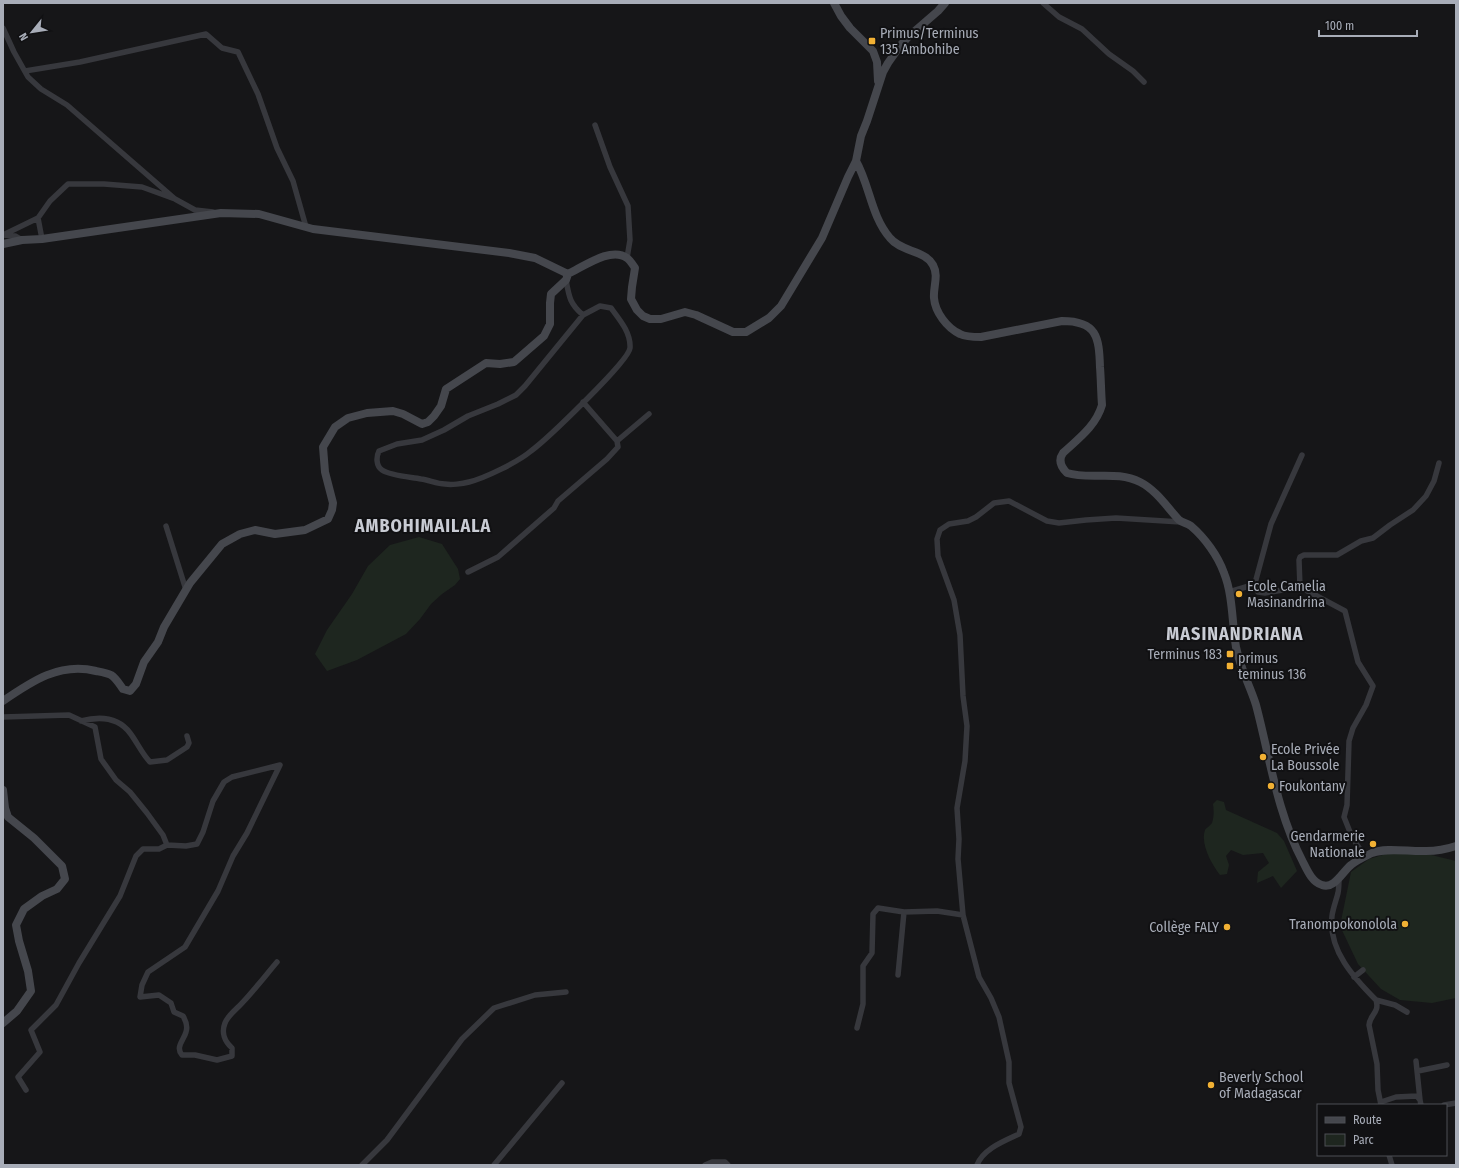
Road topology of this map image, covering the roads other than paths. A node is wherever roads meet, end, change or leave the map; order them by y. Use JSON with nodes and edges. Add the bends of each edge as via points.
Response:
{"nodes":[{"id":1,"x":834,"y":3,"type":"edge"},
{"id":2,"x":945,"y":3,"type":"edge"},
{"id":3,"x":1043,"y":3,"type":"edge"},
{"id":4,"x":3,"y":28,"type":"edge"},
{"id":5,"x":25,"y":71,"type":"junction"},
{"id":6,"x":1144,"y":82,"type":"dead end"},
{"id":7,"x":878,"y":86,"type":"junction"},
{"id":8,"x":596,"y":125,"type":"dead end"},
{"id":9,"x":856,"y":161,"type":"junction"},
{"id":10,"x":175,"y":199,"type":"junction"},
{"id":11,"x":221,"y":214,"type":"junction"},
{"id":12,"x":38,"y":218,"type":"junction"},
{"id":13,"x":306,"y":227,"type":"junction"},
{"id":14,"x":3,"y":235,"type":"edge"},
{"id":15,"x":42,"y":239,"type":"junction"},
{"id":16,"x":22,"y":240,"type":"junction"},
{"id":17,"x":3,"y":244,"type":"edge"},
{"id":18,"x":627,"y":258,"type":"junction"},
{"id":19,"x":567,"y":277,"type":"junction"},
{"id":20,"x":583,"y":315,"type":"junction"},
{"id":21,"x":583,"y":402,"type":"junction"},
{"id":22,"x":649,"y":414,"type":"dead end"},
{"id":23,"x":616,"y":441,"type":"junction"},
{"id":24,"x":1302,"y":455,"type":"dead end"},
{"id":25,"x":1439,"y":463,"type":"dead end"},
{"id":26,"x":1181,"y":522,"type":"junction"},
{"id":27,"x":166,"y":526,"type":"dead end"},
{"id":28,"x":468,"y":572,"type":"dead end"},
{"id":29,"x":1254,"y":587,"type":"junction"},
{"id":30,"x":1300,"y":587,"type":"junction"},
{"id":31,"x":186,"y":590,"type":"junction"},
{"id":32,"x":1229,"y":592,"type":"junction"},
{"id":33,"x":3,"y":701,"type":"edge"},
{"id":34,"x":3,"y":717,"type":"edge"},
{"id":35,"x":81,"y":721,"type":"junction"},
{"id":36,"x":187,"y":736,"type":"dead end"},
{"id":37,"x":3,"y":790,"type":"edge"},
{"id":38,"x":167,"y":845,"type":"junction"},
{"id":39,"x":1456,"y":846,"type":"edge"},
{"id":40,"x":1365,"y":857,"type":"junction"},
{"id":41,"x":1339,"y":877,"type":"junction"},
{"id":42,"x":904,"y":912,"type":"junction"},
{"id":43,"x":963,"y":915,"type":"junction"},
{"id":44,"x":277,"y":962,"type":"dead end"},
{"id":45,"x":1363,"y":970,"type":"dead end"},
{"id":46,"x":898,"y":975,"type":"dead end"},
{"id":47,"x":1354,"y":977,"type":"junction"},
{"id":48,"x":566,"y":992,"type":"dead end"},
{"id":49,"x":1376,"y":1000,"type":"junction"},
{"id":50,"x":1407,"y":1012,"type":"dead end"},
{"id":51,"x":5,"y":1020,"type":"edge"},
{"id":52,"x":857,"y":1028,"type":"dead end"},
{"id":53,"x":1416,"y":1061,"type":"dead end"},
{"id":54,"x":1447,"y":1064,"type":"dead end"},
{"id":55,"x":1418,"y":1071,"type":"junction"},
{"id":56,"x":562,"y":1083,"type":"dead end"},
{"id":57,"x":26,"y":1090,"type":"dead end"},
{"id":58,"x":1421,"y":1103,"type":"edge"},
{"id":59,"x":1381,"y":1104,"type":"edge"},
{"id":60,"x":362,"y":1165,"type":"edge"},
{"id":61,"x":494,"y":1165,"type":"edge"},
{"id":62,"x":705,"y":1165,"type":"edge"},
{"id":63,"x":728,"y":1165,"type":"edge"},
{"id":64,"x":977,"y":1165,"type":"edge"}],
"edges":[{"from":1,"to":7,"type":"street","via":[[850,28],[873,51],[877,62]]},
{"from":2,"to":7,"type":"street","via":[[900,46],[888,63]]},
{"from":3,"to":6,"type":"street","via":[[1059,17],[1082,29]]},
{"from":4,"to":5,"type":"street"},
{"from":5,"to":10,"type":"street","via":[[41,89],[67,104]]},
{"from":5,"to":13,"type":"street","via":[[80,62],[206,34],[222,48],[238,52],[293,181]]},
{"from":7,"to":9,"type":"street","via":[[859,141]]},
{"from":8,"to":18,"type":"street","via":[[610,167],[628,206],[630,240]]},
{"from":9,"to":18,"type":"street","via":[[822,238],[781,306],[769,318],[746,332],[733,332],[685,312],[661,319],[643,316],[632,299],[635,268]]},
{"from":9,"to":26,"type":"street","via":[[863,173],[878,219],[890,238],[899,246],[926,258],[934,266],[936,307],[954,331],[969,337],[980,337],[1062,321],[1078,322],[1095,334],[1099,346],[1102,405],[1094,422],[1061,456],[1062,468],[1067,473],[1077,476],[1109,475],[1139,481],[1152,489]]},
{"from":10,"to":11,"type":"street","via":[[195,210]]},
{"from":10,"to":12,"type":"street","via":[[142,187],[68,184],[50,201]]},
{"from":11,"to":13,"type":"street","via":[[259,214]]},
{"from":11,"to":15,"type":"street"},
{"from":12,"to":14,"type":"street"},
{"from":12,"to":15,"type":"street"},
{"from":13,"to":19,"type":"street","via":[[509,253],[535,258]]},
{"from":14,"to":16,"type":"street","via":[[15,236]]},
{"from":15,"to":16,"type":"street"},
{"from":16,"to":17,"type":"street"},
{"from":18,"to":19,"type":"street","via":[[607,254]]},
{"from":19,"to":20,"type":"street","via":[[568,296],[574,308]]},
{"from":19,"to":31,"type":"street","via":[[552,294],[550,324],[544,336],[514,362],[486,363],[446,389],[441,406],[428,422],[422,424],[393,410],[348,418],[335,427],[323,447],[325,472],[333,504],[328,519],[305,530],[276,534],[255,530],[240,534],[222,544]]},
{"from":20,"to":21,"type":"street","via":[[600,306],[611,308],[629,337],[630,350],[621,363]]},
{"from":20,"to":21,"type":"street","via":[[516,395],[422,440],[396,444],[379,451],[378,465],[382,470],[400,476],[445,484],[468,483],[497,471],[530,452]]},
{"from":21,"to":23,"type":"street"},
{"from":22,"to":23,"type":"street"},
{"from":23,"to":28,"type":"street","via":[[618,447],[608,459],[558,501],[554,508],[498,557]]},
{"from":24,"to":29,"type":"street","via":[[1271,524]]},
{"from":25,"to":30,"type":"street","via":[[1426,496],[1413,510],[1372,538],[1361,541],[1337,555],[1300,557]]},
{"from":26,"to":32,"type":"street","via":[[1190,525],[1217,557],[1225,574]]},
{"from":26,"to":43,"type":"street","via":[[1116,518],[1059,523],[1047,521],[1009,501],[994,503],[976,518],[949,524],[940,530],[937,539],[938,556],[954,600],[960,635],[967,726],[965,761],[957,808]]},
{"from":27,"to":31,"type":"street"},
{"from":29,"to":30,"type":"street","via":[[1258,592],[1265,593]]},
{"from":29,"to":32,"type":"street"},
{"from":30,"to":40,"type":"street","via":[[1345,611],[1358,662],[1374,686],[1349,741],[1344,817],[1352,837]]},
{"from":31,"to":33,"type":"street","via":[[130,691],[123,690],[112,675],[71,668],[34,680]]},
{"from":32,"to":41,"type":"street","via":[[1239,658],[1256,707],[1288,832],[1314,880],[1328,886]]},
{"from":34,"to":35,"type":"street","via":[[68,715]]},
{"from":35,"to":36,"type":"street","via":[[95,717],[114,720],[130,733],[150,762],[167,760],[188,747]]},
{"from":35,"to":38,"type":"street","via":[[95,727],[101,759],[116,780],[147,813]]},
{"from":37,"to":51,"type":"street","via":[[8,816],[62,866],[65,879],[57,889],[24,909],[16,925],[31,991],[17,1011]]},
{"from":38,"to":44,"type":"street","via":[[197,844],[213,800],[224,782],[232,777],[280,765],[218,890],[185,947],[148,972],[140,996],[159,995],[171,1003],[174,1012],[183,1016],[187,1031],[179,1047],[182,1055],[217,1060],[232,1056],[232,1048],[226,1043],[223,1031],[227,1019]]},
{"from":38,"to":57,"type":"street","via":[[159,849],[143,849],[136,856],[120,896],[79,962],[56,1006],[31,1030],[40,1052],[18,1077]]},
{"from":39,"to":40,"type":"street","via":[[1427,852],[1383,851]]},
{"from":40,"to":41,"type":"street","via":[[1351,865]]},
{"from":41,"to":47,"type":"street","via":[[1332,916],[1332,935]]},
{"from":42,"to":43,"type":"street","via":[[937,911]]},
{"from":42,"to":46,"type":"street"},
{"from":42,"to":52,"type":"street","via":[[878,908],[873,914],[872,954],[863,966],[862,1004]]},
{"from":43,"to":64,"type":"street","via":[[979,977],[999,1017],[1009,1062],[1009,1083],[1021,1127],[1019,1134],[979,1158]]},
{"from":45,"to":47,"type":"street"},
{"from":47,"to":49,"type":"street"},
{"from":48,"to":60,"type":"street","via":[[535,995],[494,1008],[462,1039],[386,1140]]},
{"from":49,"to":50,"type":"street","via":[[1395,1005]]},
{"from":49,"to":59,"type":"street","via":[[1378,1009],[1369,1024]]},
{"from":53,"to":55,"type":"street"},
{"from":54,"to":55,"type":"street"},
{"from":55,"to":58,"type":"street"},
{"from":56,"to":61,"type":"street"},
{"from":58,"to":59,"type":"street","via":[[1417,1096],[1396,1097]]},
{"from":62,"to":63,"type":"street","via":[[712,1162],[725,1162]]}]}
